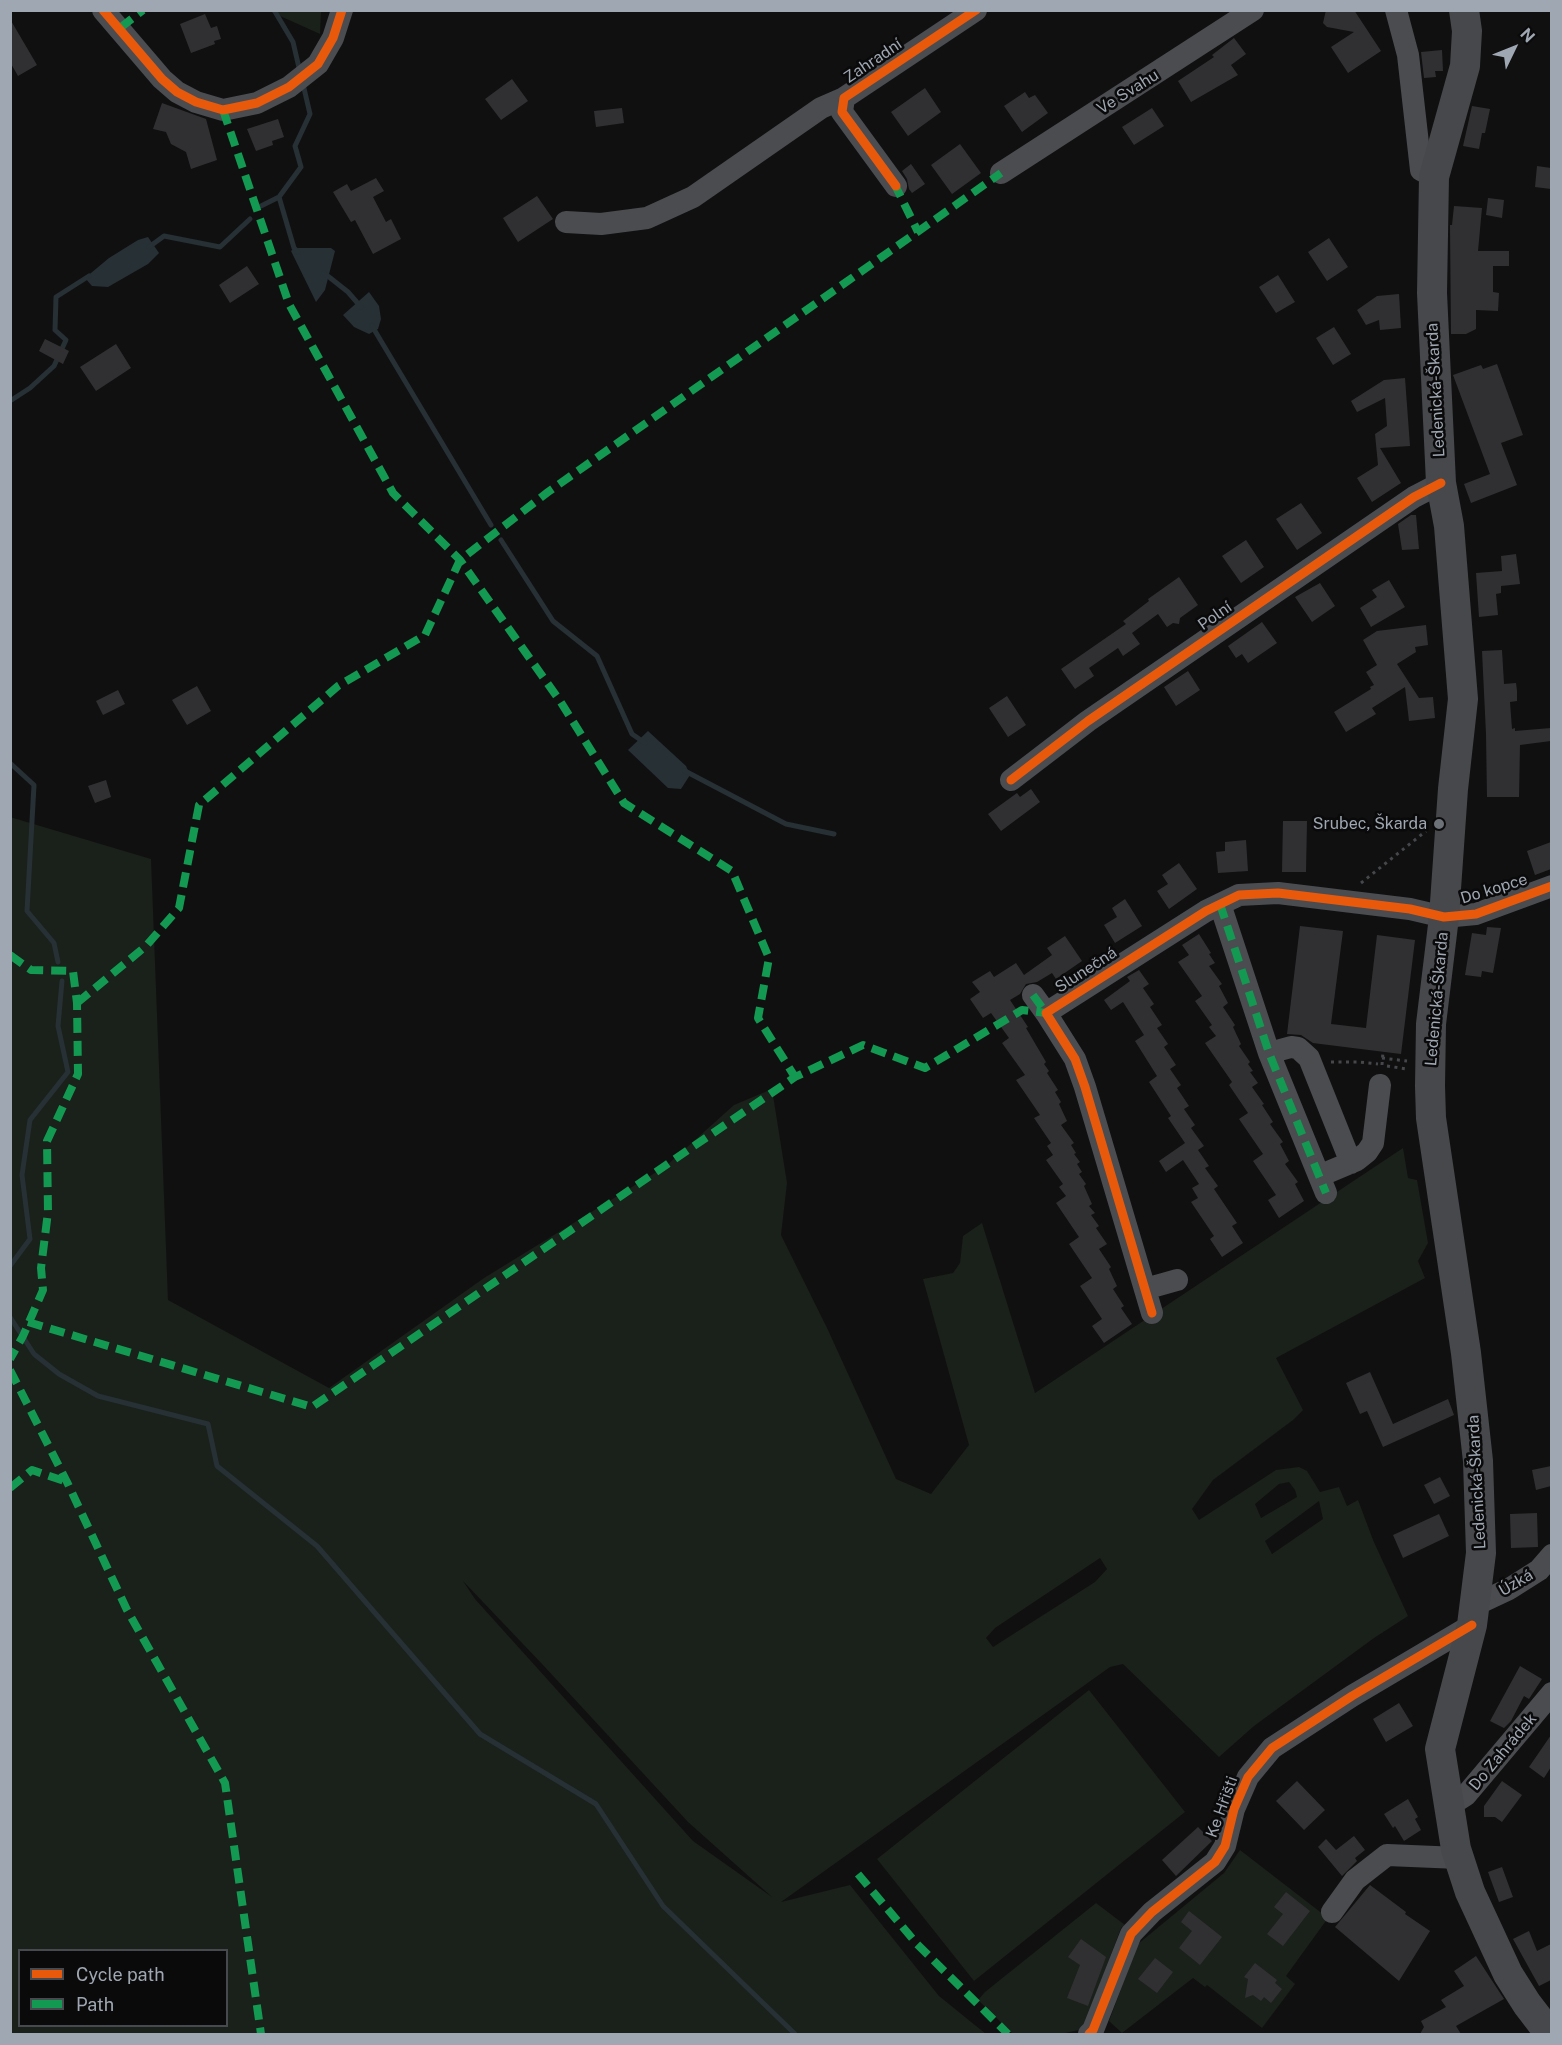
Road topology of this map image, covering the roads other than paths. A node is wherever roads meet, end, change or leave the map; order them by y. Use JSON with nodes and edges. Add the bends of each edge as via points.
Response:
{"nodes":[{"id":1,"x":103,"y":10,"type":"edge"},
{"id":2,"x":342,"y":10,"type":"edge"},
{"id":3,"x":976,"y":10,"type":"edge"},
{"id":4,"x":1253,"y":10,"type":"edge"},
{"id":5,"x":1396,"y":10,"type":"edge"},
{"id":6,"x":1464,"y":10,"type":"edge"},
{"id":7,"x":844,"y":98,"type":"junction"},
{"id":8,"x":1001,"y":173,"type":"dead end"},
{"id":9,"x":1434,"y":177,"type":"junction"},
{"id":10,"x":896,"y":186,"type":"dead end"},
{"id":11,"x":566,"y":222,"type":"dead end"},
{"id":12,"x":1441,"y":483,"type":"junction"},
{"id":13,"x":1011,"y":780,"type":"dead end"},
{"id":14,"x":1551,"y":886,"type":"edge"},
{"id":15,"x":1220,"y":904,"type":"junction"},
{"id":16,"x":1444,"y":917,"type":"junction"},
{"id":17,"x":1269,"y":1053,"type":"junction"},
{"id":18,"x":1381,"y":1075,"type":"road end"},
{"id":19,"x":1351,"y":1163,"type":"junction"},
{"id":20,"x":1177,"y":1280,"type":"dead end"},
{"id":21,"x":1145,"y":1289,"type":"junction"},
{"id":22,"x":1152,"y":1312,"type":"dead end"},
{"id":23,"x":1551,"y":1554,"type":"edge"},
{"id":24,"x":1474,"y":1615,"type":"junction"},
{"id":25,"x":1551,"y":1693,"type":"edge"},
{"id":26,"x":1449,"y":1806,"type":"junction"},
{"id":27,"x":1460,"y":1858,"type":"junction"},
{"id":28,"x":1332,"y":1912,"type":"dead end"},
{"id":29,"x":1089,"y":2034,"type":"edge"},
{"id":30,"x":1550,"y":2034,"type":"edge"}],
"edges":[{"from":1,"to":2,"type":"street","via":[[177,93],[222,110],[257,103],[318,64]]},
{"from":3,"to":7,"type":"street","name":"Zahradní"},
{"from":4,"to":8,"type":"street","name":"Ve Svahu"},
{"from":5,"to":9,"type":"street","via":[[1408,55],[1421,170]]},
{"from":6,"to":9,"type":"main road","name":"Ledenická-Škarda","via":[[1465,66]]},
{"from":7,"to":10,"type":"street","name":"Zahradní","via":[[842,112]]},
{"from":7,"to":11,"type":"street","via":[[820,108],[693,197],[646,218],[601,224]]},
{"from":9,"to":12,"type":"main road","name":"Ledenická-Škarda","via":[[1432,293]]},
{"from":12,"to":13,"type":"street","name":"Polní","via":[[1414,497],[1108,707]]},
{"from":12,"to":16,"type":"main road","name":"Ledenická-Škarda","via":[[1449,526],[1463,699]]},
{"from":14,"to":16,"type":"street","name":"Do kopce","via":[[1476,914]]},
{"from":15,"to":16,"type":"street","name":"Slunečná","via":[[1239,895],[1278,893],[1410,909]]},
{"from":15,"to":17,"type":"street"},
{"from":15,"to":21,"type":"street","name":"Slunečná","via":[[1039,1004],[1075,1059]]},
{"from":16,"to":24,"type":"main road","name":"Ledenická-Škarda","via":[[1431,1024],[1431,1118],[1478,1461],[1481,1553]]},
{"from":17,"to":19,"type":"street","via":[[1291,1047],[1309,1058]]},
{"from":17,"to":19,"type":"street","via":[[1323,1185]]},
{"from":18,"to":19,"type":"street","via":[[1373,1143]]},
{"from":20,"to":21,"type":"street"},
{"from":21,"to":22,"type":"street","name":"Slunečná"},
{"from":23,"to":24,"type":"street","name":"Úzká","via":[[1539,1570]]},
{"from":24,"to":26,"type":"main road","name":"Ledenická-Škarda","via":[[1440,1749]]},
{"from":24,"to":29,"type":"street","name":"Ke Hřišti","via":[[1272,1748],[1248,1777],[1234,1809],[1225,1846],[1215,1862],[1152,1912],[1131,1934]]},
{"from":25,"to":26,"type":"street","name":"Do Zahrádek","via":[[1466,1796]]},
{"from":26,"to":27,"type":"main road","name":"Ledenická-Škarda"},
{"from":27,"to":28,"type":"street","via":[[1387,1855],[1354,1880]]},
{"from":27,"to":30,"type":"main road","name":"Ledenická-Škarda","via":[[1470,1892],[1508,1974]]}]}
